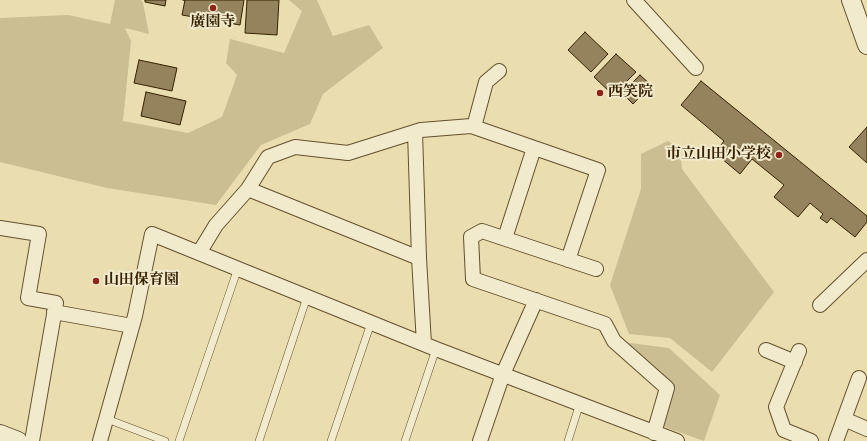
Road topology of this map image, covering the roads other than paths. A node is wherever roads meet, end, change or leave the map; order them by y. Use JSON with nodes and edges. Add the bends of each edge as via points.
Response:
{"nodes":[{"id":1,"x":634,"y":0,"type":"edge"},
{"id":2,"x":851,"y":0,"type":"edge"},
{"id":3,"x":867,"y":45,"type":"edge"},
{"id":4,"x":696,"y":68,"type":"dead end"},
{"id":5,"x":499,"y":71,"type":"dead end"},
{"id":6,"x":474,"y":127,"type":"junction"},
{"id":7,"x":415,"y":132,"type":"junction"},
{"id":8,"x":534,"y":148,"type":"junction"},
{"id":9,"x":248,"y":189,"type":"junction"},
{"id":10,"x":0,"y":228,"type":"edge"},
{"id":11,"x":505,"y":238,"type":"junction"},
{"id":12,"x":199,"y":253,"type":"junction"},
{"id":13,"x":419,"y":258,"type":"junction"},
{"id":14,"x":568,"y":260,"type":"junction"},
{"id":15,"x":867,"y":260,"type":"edge"},
{"id":16,"x":238,"y":268,"type":"junction"},
{"id":17,"x":596,"y":269,"type":"dead end"},
{"id":18,"x":307,"y":297,"type":"junction"},
{"id":19,"x":536,"y":300,"type":"junction"},
{"id":20,"x":820,"y":305,"type":"dead end"},
{"id":21,"x":54,"y":312,"type":"junction"},
{"id":22,"x":371,"y":323,"type":"junction"},
{"id":23,"x":132,"y":326,"type":"junction"},
{"id":24,"x":430,"y":346,"type":"junction"},
{"id":25,"x":766,"y":350,"type":"dead end"},
{"id":26,"x":503,"y":374,"type":"junction"},
{"id":27,"x":859,"y":378,"type":"dead end"},
{"id":28,"x":580,"y":404,"type":"junction"},
{"id":29,"x":107,"y":419,"type":"junction"},
{"id":30,"x":844,"y":419,"type":"junction"},
{"id":31,"x":867,"y":429,"type":"edge"},
{"id":32,"x":0,"y":434,"type":"edge"},
{"id":33,"x":653,"y":437,"type":"edge"},
{"id":34,"x":18,"y":441,"type":"edge"},
{"id":35,"x":32,"y":441,"type":"edge"},
{"id":36,"x":100,"y":441,"type":"edge"},
{"id":37,"x":166,"y":441,"type":"edge"},
{"id":38,"x":179,"y":441,"type":"edge"},
{"id":39,"x":258,"y":441,"type":"edge"},
{"id":40,"x":331,"y":441,"type":"edge"},
{"id":41,"x":404,"y":441,"type":"edge"},
{"id":42,"x":480,"y":441,"type":"edge"},
{"id":43,"x":568,"y":441,"type":"edge"},
{"id":44,"x":677,"y":441,"type":"edge"},
{"id":45,"x":811,"y":441,"type":"edge"},
{"id":46,"x":836,"y":441,"type":"edge"}],
"edges":[{"from":1,"to":4,"type":"street"},
{"from":2,"to":3,"type":"street"},
{"from":5,"to":6,"type":"street","via":[[486,82]]},
{"from":6,"to":7,"type":"street"},
{"from":6,"to":8,"type":"street"},
{"from":7,"to":9,"type":"street","via":[[348,153],[296,148],[268,157]]},
{"from":7,"to":13,"type":"street"},
{"from":8,"to":11,"type":"street"},
{"from":8,"to":14,"type":"street","via":[[598,170]]},
{"from":9,"to":12,"type":"street","via":[[216,225]]},
{"from":9,"to":13,"type":"street"},
{"from":10,"to":21,"type":"street","via":[[39,234],[28,298],[56,303]]},
{"from":11,"to":14,"type":"street"},
{"from":11,"to":19,"type":"street","via":[[482,230],[471,237],[473,279]]},
{"from":12,"to":16,"type":"street"},
{"from":12,"to":23,"type":"street","via":[[152,234]]},
{"from":13,"to":24,"type":"street"},
{"from":14,"to":17,"type":"street"},
{"from":15,"to":20,"type":"street"},
{"from":16,"to":18,"type":"street"},
{"from":16,"to":38,"type":"lane"},
{"from":18,"to":22,"type":"street"},
{"from":18,"to":39,"type":"lane"},
{"from":19,"to":26,"type":"street"},
{"from":19,"to":33,"type":"street","via":[[605,324],[614,341],[667,388]]},
{"from":21,"to":23,"type":"street"},
{"from":21,"to":35,"type":"street"},
{"from":22,"to":24,"type":"street"},
{"from":22,"to":40,"type":"lane"},
{"from":23,"to":29,"type":"street"},
{"from":24,"to":26,"type":"street"},
{"from":24,"to":41,"type":"lane"},
{"from":25,"to":45,"type":"street","via":[[797,356],[776,407],[784,430]]},
{"from":26,"to":28,"type":"street"},
{"from":26,"to":42,"type":"street"},
{"from":27,"to":30,"type":"street"},
{"from":28,"to":33,"type":"street"},
{"from":28,"to":43,"type":"lane"},
{"from":29,"to":36,"type":"street"},
{"from":29,"to":37,"type":"lane"},
{"from":30,"to":31,"type":"street"},
{"from":30,"to":46,"type":"street"},
{"from":32,"to":34,"type":"street"},
{"from":33,"to":44,"type":"street"}]}
